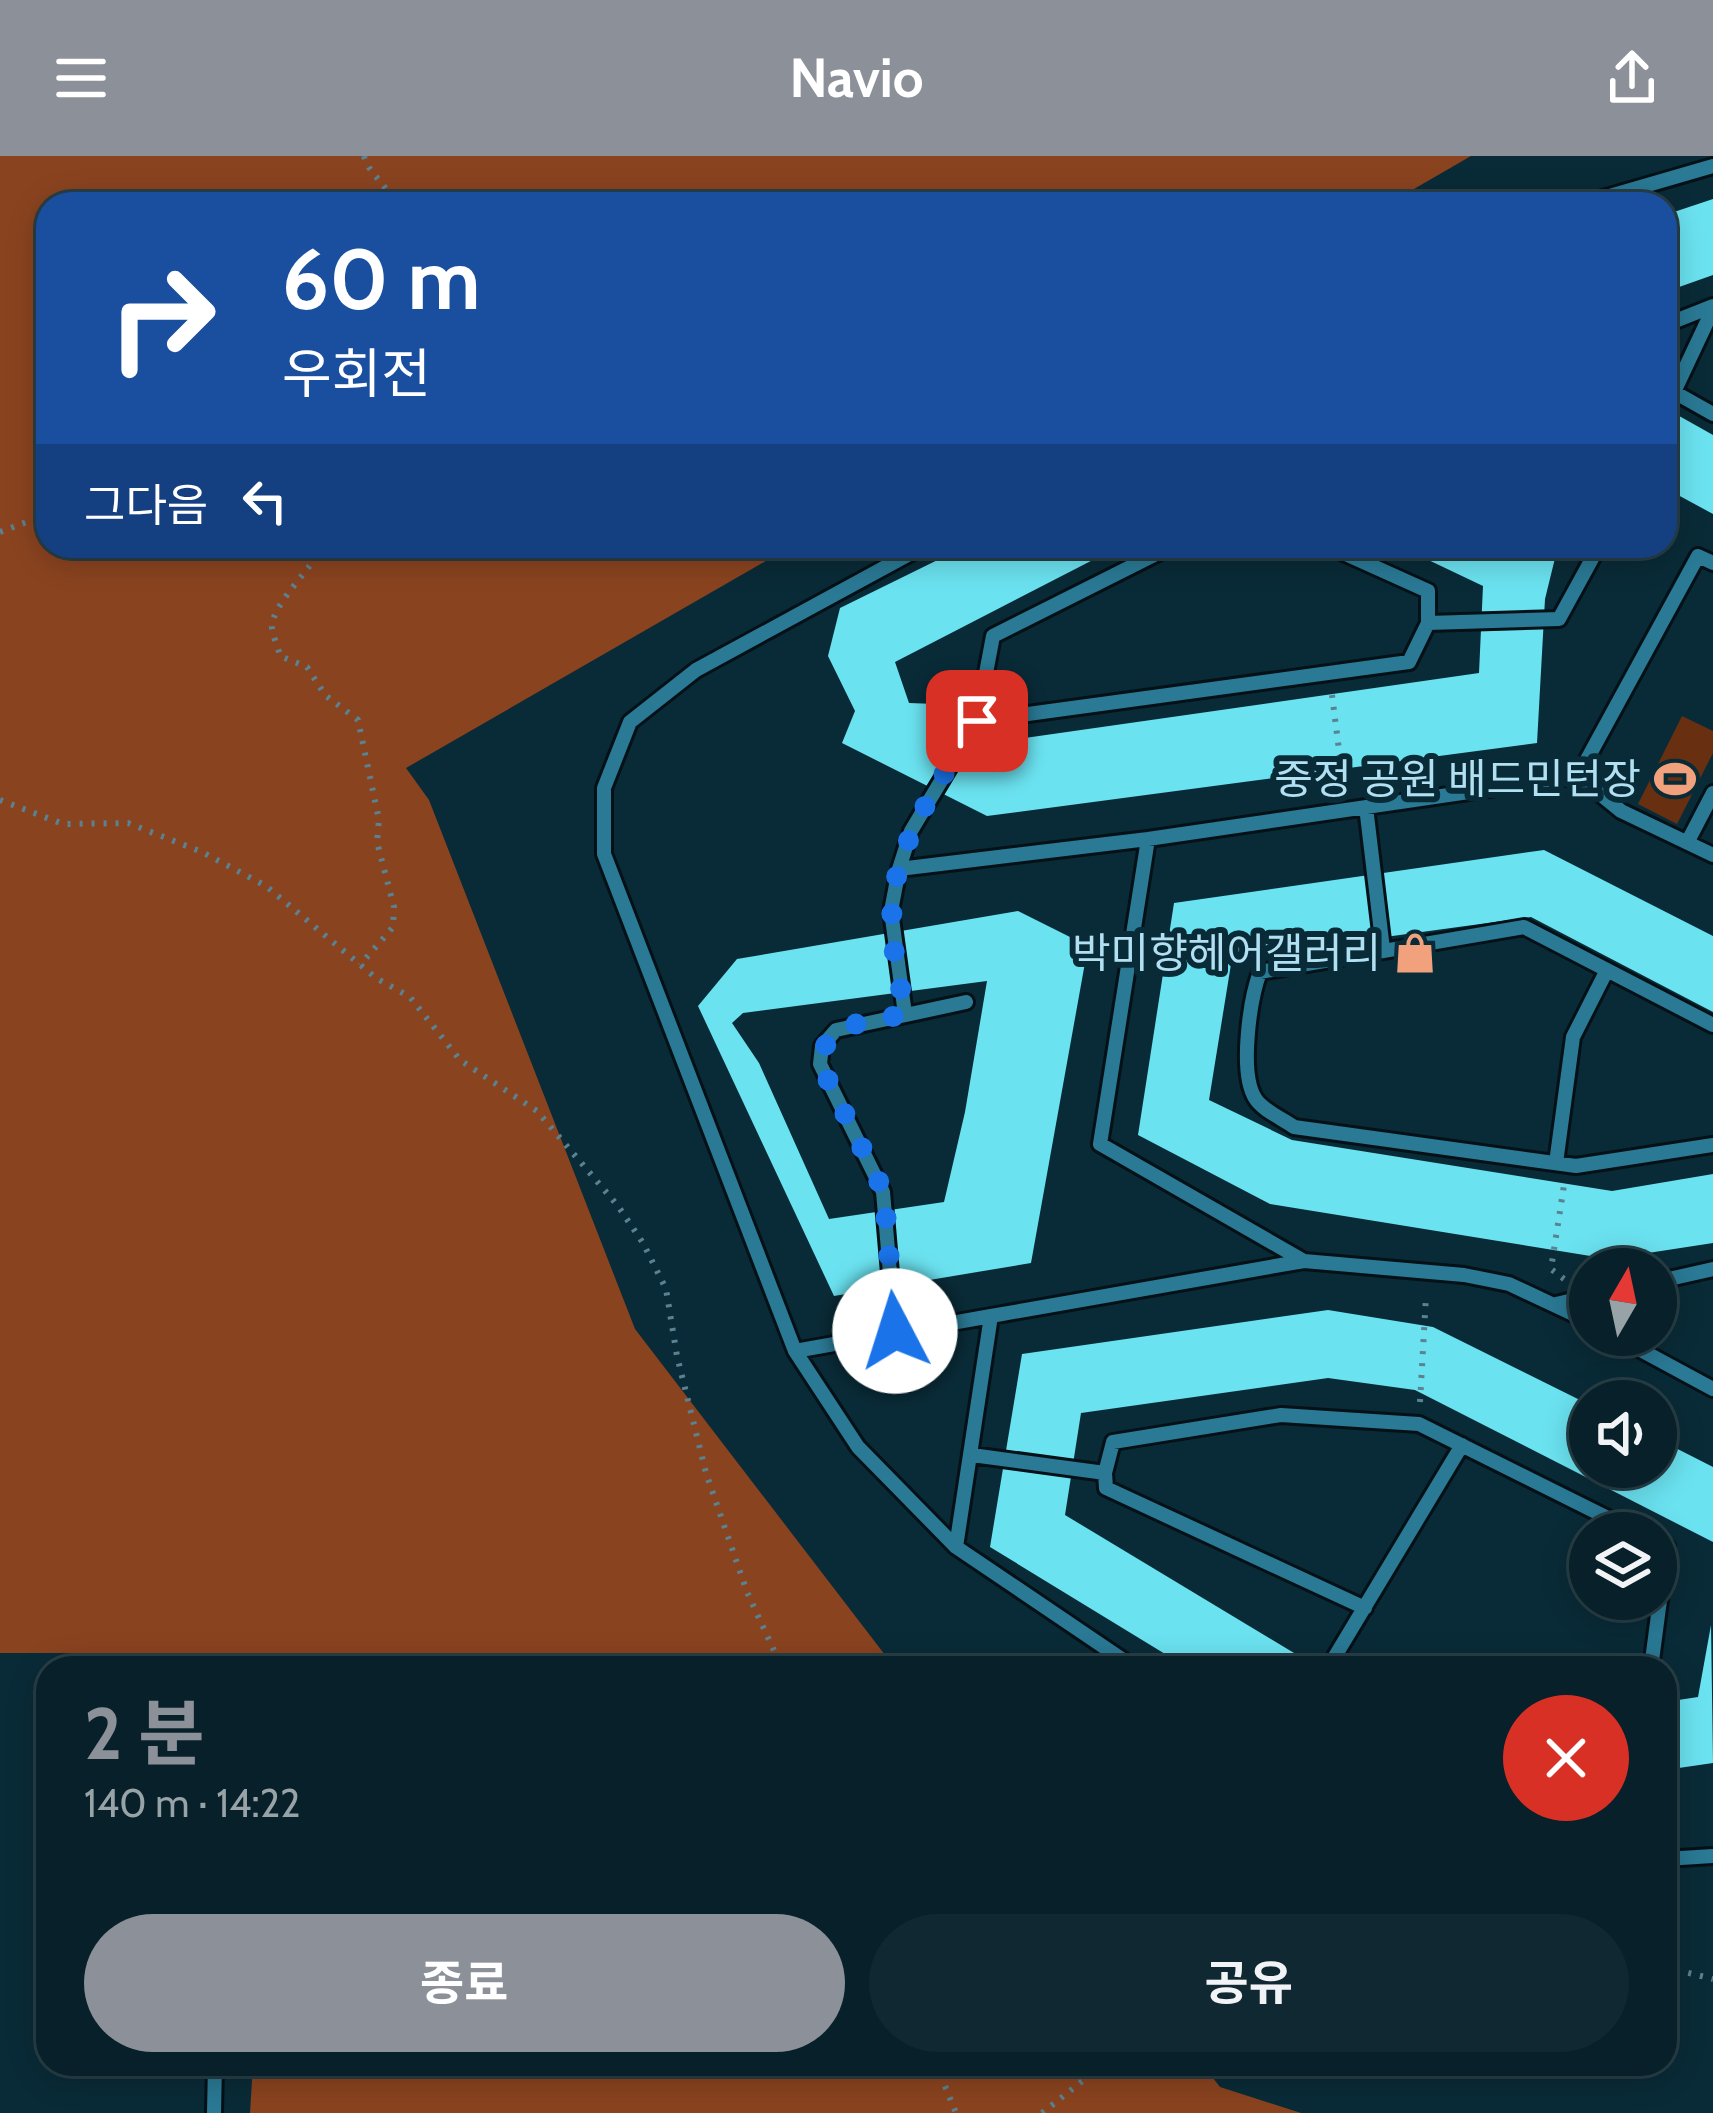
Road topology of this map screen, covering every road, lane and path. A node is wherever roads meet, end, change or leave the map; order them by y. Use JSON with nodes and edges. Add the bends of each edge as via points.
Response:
{"nodes":[{"id":1,"x":364,"y":156,"type":"edge"},
{"id":2,"x":1713,"y":166,"type":"edge"},
{"id":3,"x":388,"y":192,"type":"edge"},
{"id":4,"x":1623,"y":192,"type":"edge"},
{"id":5,"x":1713,"y":308,"type":"edge"},
{"id":6,"x":1677,"y":321,"type":"edge"},
{"id":7,"x":1677,"y":386,"type":"edge"},
{"id":8,"x":1677,"y":394,"type":"edge"},
{"id":9,"x":1713,"y":414,"type":"edge"},
{"id":10,"x":36,"y":518,"type":"edge"},
{"id":11,"x":0,"y":532,"type":"edge"},
{"id":12,"x":318,"y":558,"type":"edge"},
{"id":13,"x":902,"y":558,"type":"edge"},
{"id":14,"x":1148,"y":558,"type":"edge"},
{"id":15,"x":1355,"y":558,"type":"edge"},
{"id":16,"x":1593,"y":558,"type":"edge"},
{"id":17,"x":1713,"y":563,"type":"edge"},
{"id":18,"x":1428,"y":623,"type":"junction"},
{"id":19,"x":1332,"y":694,"type":"dead end"},
{"id":20,"x":977,"y":721,"type":"junction"},
{"id":21,"x":1341,"y":769,"type":"dead end"},
{"id":22,"x":1578,"y":776,"type":"junction"},
{"id":23,"x":1713,"y":793,"type":"edge"},
{"id":24,"x":0,"y":800,"type":"edge"},
{"id":25,"x":1366,"y":807,"type":"junction"},
{"id":26,"x":1148,"y":839,"type":"junction"},
{"id":27,"x":1688,"y":842,"type":"junction"},
{"id":28,"x":1713,"y":855,"type":"edge"},
{"id":29,"x":899,"y":869,"type":"junction"},
{"id":30,"x":1384,"y":949,"type":"junction"},
{"id":31,"x":360,"y":964,"type":"junction"},
{"id":32,"x":1607,"y":970,"type":"junction"},
{"id":33,"x":966,"y":1002,"type":"dead end"},
{"id":34,"x":905,"y":1014,"type":"junction"},
{"id":35,"x":1713,"y":1025,"type":"edge"},
{"id":36,"x":1713,"y":1145,"type":"edge"},
{"id":37,"x":1556,"y":1163,"type":"junction"},
{"id":38,"x":1564,"y":1184,"type":"dead end"},
{"id":39,"x":1555,"y":1250,"type":"dead end"},
{"id":40,"x":1304,"y":1261,"type":"junction"},
{"id":41,"x":1713,"y":1269,"type":"edge"},
{"id":42,"x":1677,"y":1277,"type":"edge"},
{"id":43,"x":1569,"y":1301,"type":"edge"},
{"id":44,"x":1556,"y":1304,"type":"junction"},
{"id":45,"x":1569,"y":1311,"type":"edge"},
{"id":46,"x":991,"y":1316,"type":"junction"},
{"id":47,"x":1424,"y":1325,"type":"dead end"},
{"id":48,"x":895,"y":1331,"type":"junction"},
{"id":49,"x":795,"y":1351,"type":"junction"},
{"id":50,"x":1652,"y":1356,"type":"edge"},
{"id":51,"x":1713,"y":1389,"type":"edge"},
{"id":52,"x":1420,"y":1393,"type":"dead end"},
{"id":53,"x":1462,"y":1445,"type":"junction"},
{"id":54,"x":972,"y":1454,"type":"junction"},
{"id":55,"x":1105,"y":1473,"type":"junction"},
{"id":56,"x":1596,"y":1512,"type":"edge"},
{"id":57,"x":956,"y":1547,"type":"junction"},
{"id":58,"x":1365,"y":1608,"type":"junction"},
{"id":59,"x":1657,"y":1620,"type":"edge"},
{"id":60,"x":776,"y":1656,"type":"edge"},
{"id":61,"x":1117,"y":1656,"type":"edge"},
{"id":62,"x":1335,"y":1656,"type":"edge"},
{"id":63,"x":1652,"y":1656,"type":"edge"},
{"id":64,"x":1713,"y":1856,"type":"edge"},
{"id":65,"x":1677,"y":1858,"type":"edge"},
{"id":66,"x":1677,"y":1970,"type":"edge"},
{"id":67,"x":1713,"y":1979,"type":"edge"},
{"id":68,"x":215,"y":2076,"type":"edge"},
{"id":69,"x":941,"y":2076,"type":"edge"},
{"id":70,"x":1089,"y":2076,"type":"edge"},
{"id":71,"x":214,"y":2113,"type":"edge"},
{"id":72,"x":956,"y":2113,"type":"edge"},
{"id":73,"x":1042,"y":2113,"type":"edge"}],
"edges":[{"from":1,"to":3,"type":"path"},
{"from":2,"to":4,"type":"lane"},
{"from":5,"to":6,"type":"lane"},
{"from":5,"to":7,"type":"lane"},
{"from":8,"to":9,"type":"lane"},
{"from":10,"to":11,"type":"path"},
{"from":12,"to":31,"type":"path","via":[[274,612],[272,626],[280,656],[307,667],[325,695],[358,720],[394,907],[393,927]]},
{"from":13,"to":49,"type":"lane","via":[[696,670],[630,722],[604,788],[604,854]]},
{"from":14,"to":20,"type":"lane","via":[[993,636]]},
{"from":15,"to":18,"type":"lane","via":[[1428,591]]},
{"from":16,"to":18,"type":"lane","via":[[1559,620]]},
{"from":17,"to":22,"type":"lane","via":[[1698,556]]},
{"from":18,"to":20,"type":"lane","via":[[1409,662]]},
{"from":19,"to":21,"type":"path"},
{"from":20,"to":29,"type":"lane","via":[[910,831]]},
{"from":22,"to":25,"type":"lane"},
{"from":22,"to":27,"type":"lane","via":[[1621,811]]},
{"from":23,"to":27,"type":"lane"},
{"from":24,"to":31,"type":"path","via":[[63,824],[128,823],[202,853],[266,886]]},
{"from":25,"to":26,"type":"lane"},
{"from":25,"to":30,"type":"lane"},
{"from":26,"to":29,"type":"lane"},
{"from":26,"to":40,"type":"lane","via":[[1100,1144]]},
{"from":27,"to":28,"type":"lane"},
{"from":29,"to":34,"type":"lane","via":[[891,911]]},
{"from":30,"to":32,"type":"lane","via":[[1524,927]]},
{"from":30,"to":37,"type":"lane","via":[[1260,972],[1246,1075],[1256,1100],[1294,1127]]},
{"from":31,"to":60,"type":"path","via":[[410,998],[460,1060],[537,1111],[643,1243],[666,1289],[706,1473]]},
{"from":32,"to":35,"type":"lane"},
{"from":32,"to":37,"type":"lane","via":[[1573,1037]]},
{"from":33,"to":34,"type":"lane"},
{"from":34,"to":48,"type":"lane","via":[[836,1030],[820,1064],[884,1192]]},
{"from":36,"to":37,"type":"lane"},
{"from":38,"to":39,"type":"path"},
{"from":40,"to":44,"type":"lane","via":[[1464,1275]]},
{"from":40,"to":46,"type":"lane"},
{"from":41,"to":42,"type":"lane"},
{"from":43,"to":44,"type":"lane"},
{"from":44,"to":45,"type":"lane"},
{"from":46,"to":48,"type":"lane"},
{"from":46,"to":54,"type":"lane"},
{"from":47,"to":52,"type":"path"},
{"from":48,"to":49,"type":"lane"},
{"from":49,"to":57,"type":"lane","via":[[858,1447]]},
{"from":50,"to":51,"type":"lane"},
{"from":53,"to":55,"type":"lane","via":[[1418,1424],[1281,1414],[1113,1442]]},
{"from":53,"to":56,"type":"lane"},
{"from":53,"to":58,"type":"lane"},
{"from":54,"to":55,"type":"lane"},
{"from":54,"to":57,"type":"lane"},
{"from":55,"to":58,"type":"lane","via":[[1106,1488]]},
{"from":57,"to":61,"type":"lane"},
{"from":58,"to":62,"type":"lane"},
{"from":59,"to":63,"type":"lane"},
{"from":64,"to":65,"type":"lane"},
{"from":66,"to":67,"type":"path"},
{"from":68,"to":71,"type":"lane"},
{"from":69,"to":72,"type":"path"},
{"from":70,"to":73,"type":"path"}]}
